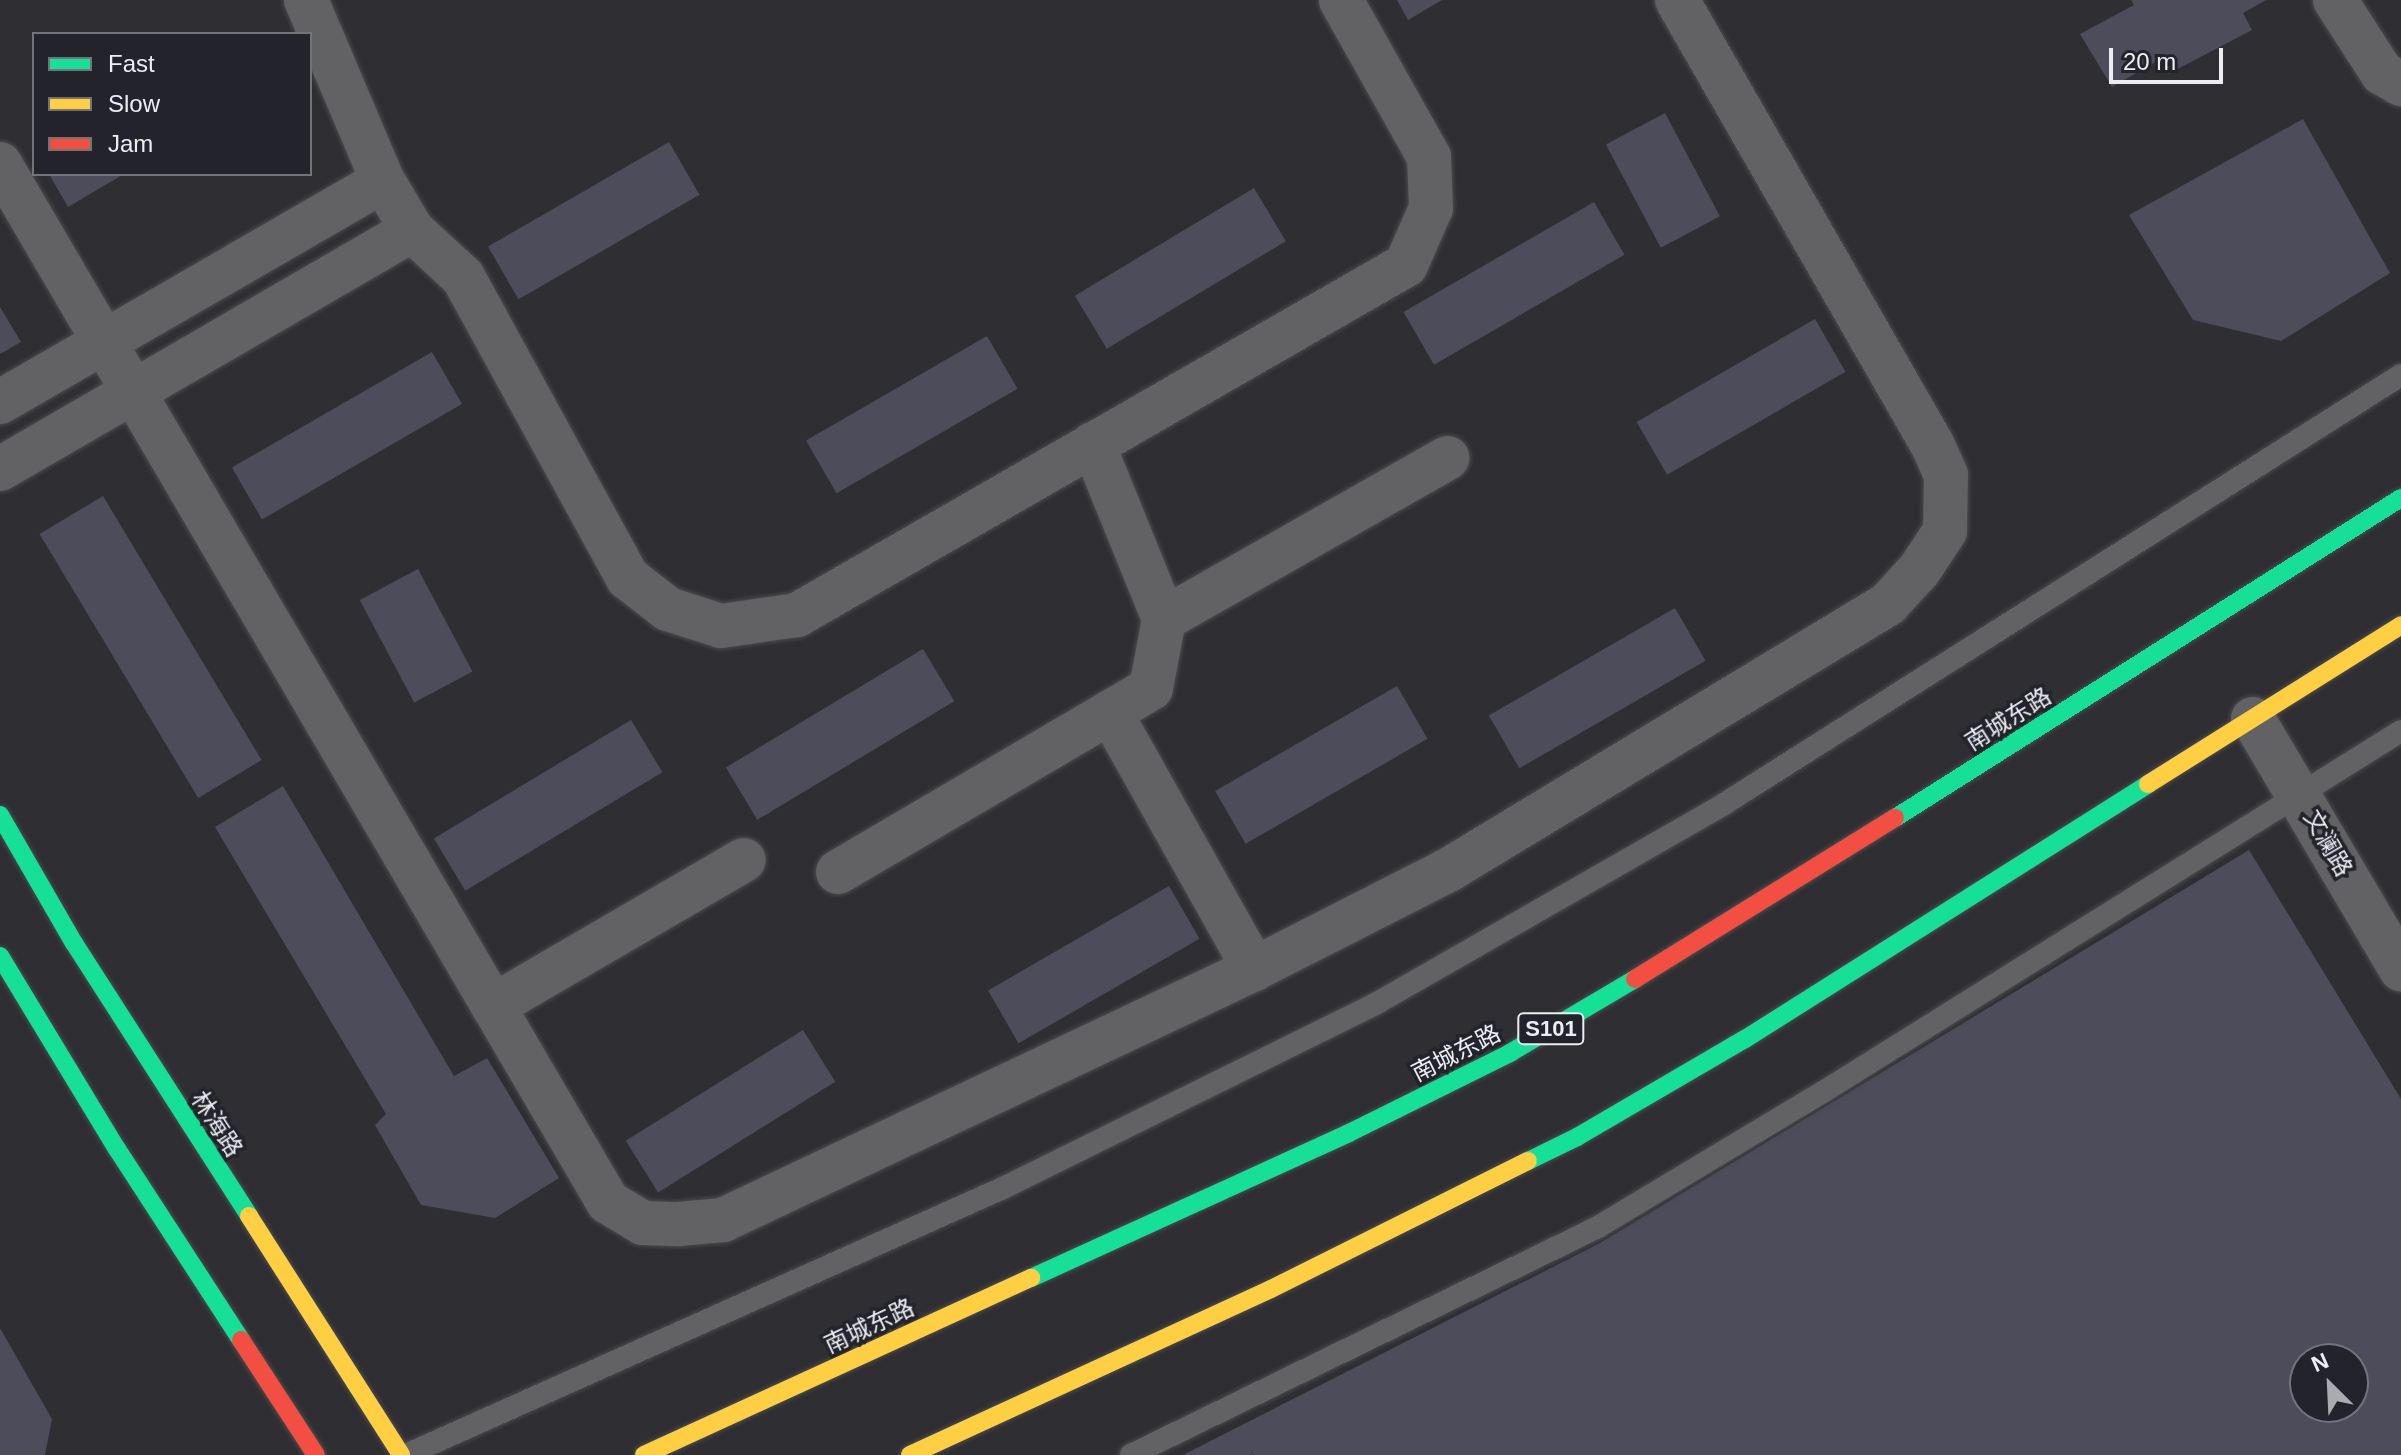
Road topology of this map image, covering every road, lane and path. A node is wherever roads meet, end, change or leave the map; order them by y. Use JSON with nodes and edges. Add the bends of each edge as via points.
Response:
{"nodes":[{"id":1,"x":306,"y":0,"type":"edge"},
{"id":2,"x":1341,"y":0,"type":"edge"},
{"id":3,"x":1677,"y":0,"type":"edge"},
{"id":4,"x":2342,"y":2,"type":"edge"},
{"id":5,"x":2401,"y":84,"type":"edge"},
{"id":6,"x":0,"y":164,"type":"edge"},
{"id":7,"x":383,"y":181,"type":"junction"},
{"id":8,"x":412,"y":230,"type":"junction"},
{"id":9,"x":102,"y":344,"type":"junction"},
{"id":10,"x":2401,"y":375,"type":"edge"},
{"id":11,"x":132,"y":392,"type":"junction"},
{"id":12,"x":0,"y":402,"type":"edge"},
{"id":13,"x":1093,"y":444,"type":"junction"},
{"id":14,"x":1447,"y":458,"type":"dead end"},
{"id":15,"x":0,"y":469,"type":"edge"},
{"id":16,"x":2401,"y":498,"type":"edge"},
{"id":17,"x":1164,"y":619,"type":"junction"},
{"id":18,"x":2401,"y":625,"type":"edge"},
{"id":19,"x":1110,"y":712,"type":"junction"},
{"id":20,"x":2253,"y":719,"type":"junction"},
{"id":21,"x":2401,"y":731,"type":"edge"},
{"id":22,"x":2300,"y":795,"type":"junction"},
{"id":23,"x":0,"y":815,"type":"edge"},
{"id":24,"x":744,"y":860,"type":"dead end"},
{"id":25,"x":838,"y":872,"type":"dead end"},
{"id":26,"x":0,"y":956,"type":"edge"},
{"id":27,"x":1254,"y":969,"type":"junction"},
{"id":28,"x":2401,"y":969,"type":"edge"},
{"id":29,"x":493,"y":1006,"type":"junction"},
{"id":30,"x":935,"y":1450,"type":"edge"},
{"id":31,"x":316,"y":1455,"type":"edge"},
{"id":32,"x":404,"y":1455,"type":"edge"},
{"id":33,"x":644,"y":1455,"type":"edge"},
{"id":34,"x":1131,"y":1455,"type":"edge"}],
"edges":[{"from":1,"to":7,"type":"street"},
{"from":2,"to":13,"type":"street","via":[[1429,157],[1431,208],[1406,265]]},
{"from":3,"to":27,"type":"street","via":[[1932,444],[1946,475],[1945,531],[1888,604],[1450,869]]},
{"from":4,"to":5,"type":"street","via":[[2382,73]]},
{"from":6,"to":9,"type":"street"},
{"from":7,"to":8,"type":"street"},
{"from":7,"to":9,"type":"street"},
{"from":8,"to":11,"type":"street"},
{"from":8,"to":13,"type":"street","via":[[463,277],[628,578],[668,609],[708,622],[721,626],[797,615]]},
{"from":9,"to":11,"type":"street"},
{"from":9,"to":12,"type":"street"},
{"from":10,"to":32,"type":"lane","via":[[1724,804],[1377,1003],[1003,1188]]},
{"from":11,"to":15,"type":"street"},
{"from":11,"to":29,"type":"street"},
{"from":13,"to":17,"type":"street"},
{"from":14,"to":17,"type":"street"},
{"from":16,"to":33,"type":"main road","name":"南城东路","number":"S101","via":[[1728,924],[1510,1053],[1349,1133]]},
{"from":17,"to":19,"type":"street","via":[[1151,688]]},
{"from":18,"to":20,"type":"main road"},
{"from":19,"to":25,"type":"street"},
{"from":19,"to":27,"type":"street"},
{"from":20,"to":22,"type":"street","name":"文澜路"},
{"from":20,"to":30,"type":"main road","via":[[1745,1039],[1577,1137]]},
{"from":21,"to":22,"type":"lane"},
{"from":22,"to":28,"type":"street","name":"文澜路"},
{"from":22,"to":34,"type":"lane","via":[[1598,1227]]},
{"from":23,"to":32,"type":"main road","name":"林海路","via":[[74,943]]},
{"from":24,"to":29,"type":"street"},
{"from":26,"to":31,"type":"main road","via":[[125,1162]]},
{"from":27,"to":29,"type":"street","via":[[723,1220],[679,1224],[643,1223],[608,1202]]}]}
